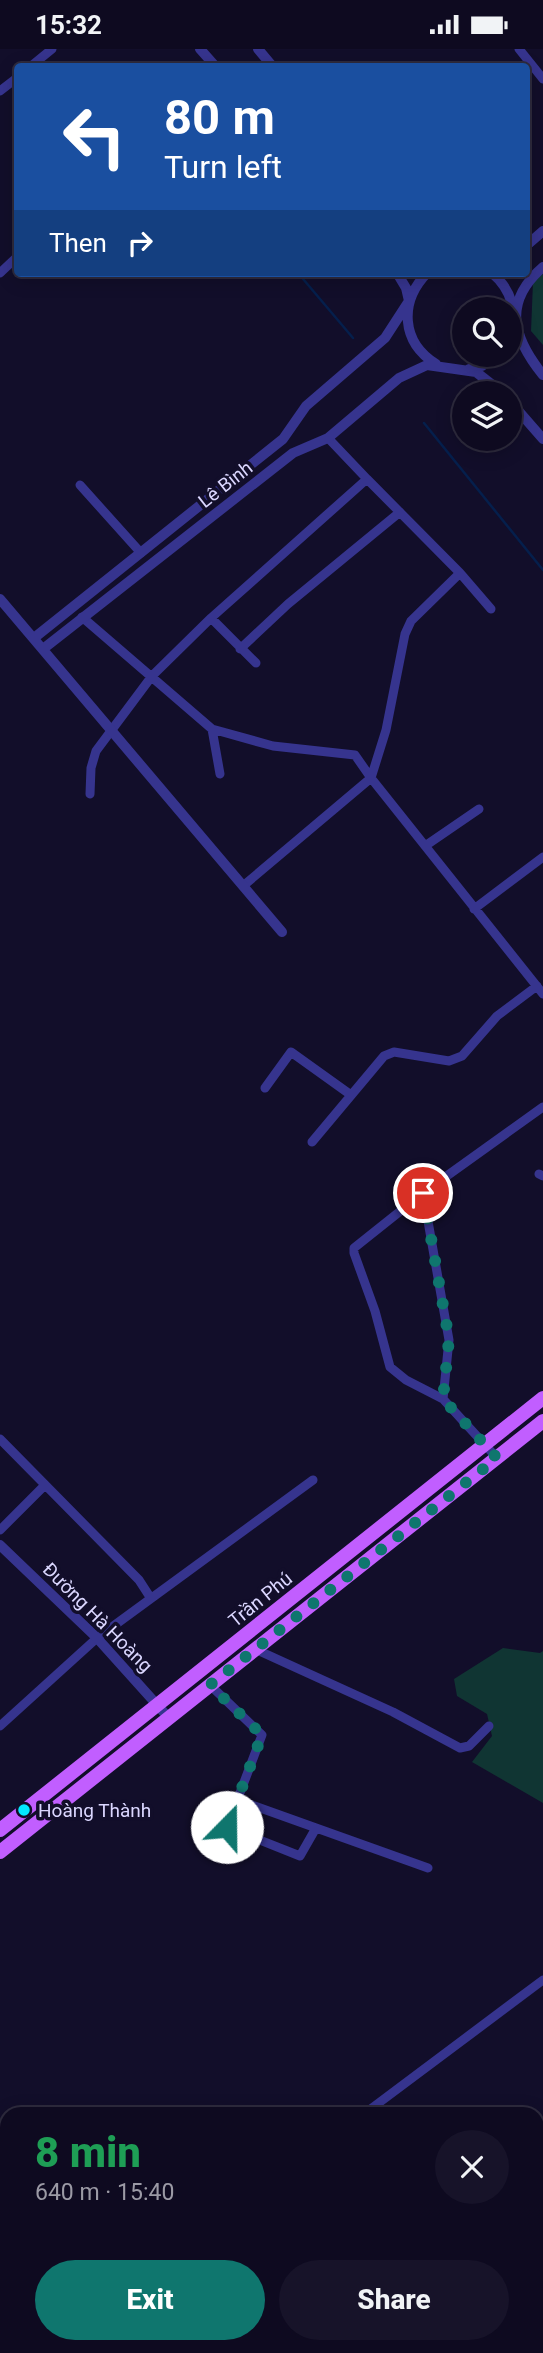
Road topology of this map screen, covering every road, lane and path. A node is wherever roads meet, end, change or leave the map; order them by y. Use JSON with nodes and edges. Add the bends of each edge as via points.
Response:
{"nodes":[{"id":1,"x":52,"y":49,"type":"edge"},
{"id":2,"x":200,"y":49,"type":"edge"},
{"id":3,"x":258,"y":49,"type":"edge"},
{"id":4,"x":519,"y":49,"type":"edge"},
{"id":5,"x":35,"y":63,"type":"edge"},
{"id":6,"x":212,"y":63,"type":"edge"},
{"id":7,"x":270,"y":63,"type":"edge"},
{"id":8,"x":543,"y":79,"type":"edge"},
{"id":9,"x":14,"y":80,"type":"edge"},
{"id":10,"x":0,"y":91,"type":"edge"},
{"id":11,"x":14,"y":260,"type":"edge"},
{"id":12,"x":543,"y":267,"type":"edge"},
{"id":13,"x":0,"y":273,"type":"edge"},
{"id":14,"x":399,"y":277,"type":"edge"},
{"id":15,"x":423,"y":277,"type":"edge"},
{"id":16,"x":496,"y":277,"type":"edge"},
{"id":17,"x":509,"y":297,"type":"edge"},
{"id":18,"x":521,"y":297,"type":"edge"},
{"id":19,"x":409,"y":301,"type":"junction"},
{"id":20,"x":522,"y":343,"type":"edge"},
{"id":21,"x":474,"y":367,"type":"edge"},
{"id":22,"x":452,"y":370,"type":"junction"},
{"id":23,"x":543,"y":375,"type":"edge"},
{"id":24,"x":487,"y":381,"type":"edge"},
{"id":25,"x":522,"y":415,"type":"edge"},
{"id":26,"x":328,"y":438,"type":"junction"},
{"id":27,"x":283,"y":439,"type":"junction"},
{"id":28,"x":543,"y":439,"type":"edge"},
{"id":29,"x":293,"y":453,"type":"junction"},
{"id":30,"x":367,"y":479,"type":"junction"},
{"id":31,"x":80,"y":485,"type":"dead end"},
{"id":32,"x":400,"y":512,"type":"junction"},
{"id":33,"x":141,"y":553,"type":"junction"},
{"id":34,"x":460,"y":573,"type":"junction"},
{"id":35,"x":0,"y":599,"type":"edge"},
{"id":36,"x":491,"y":609,"type":"dead end"},
{"id":37,"x":82,"y":617,"type":"junction"},
{"id":38,"x":211,"y":618,"type":"junction"},
{"id":39,"x":34,"y":638,"type":"junction"},
{"id":40,"x":43,"y":649,"type":"junction"},
{"id":41,"x":240,"y":649,"type":"junction"},
{"id":42,"x":256,"y":663,"type":"dead end"},
{"id":43,"x":152,"y":676,"type":"junction"},
{"id":44,"x":212,"y":729,"type":"junction"},
{"id":45,"x":111,"y":730,"type":"junction"},
{"id":46,"x":220,"y":774,"type":"dead end"},
{"id":47,"x":372,"y":778,"type":"junction"},
{"id":48,"x":90,"y":794,"type":"dead end"},
{"id":49,"x":479,"y":809,"type":"dead end"},
{"id":50,"x":425,"y":846,"type":"junction"},
{"id":51,"x":543,"y":857,"type":"edge"},
{"id":52,"x":243,"y":886,"type":"junction"},
{"id":53,"x":474,"y":909,"type":"junction"},
{"id":54,"x":282,"y":932,"type":"dead end"},
{"id":55,"x":540,"y":990,"type":"edge"},
{"id":56,"x":265,"y":1088,"type":"dead end"},
{"id":57,"x":351,"y":1095,"type":"junction"},
{"id":58,"x":543,"y":1107,"type":"edge"},
{"id":59,"x":312,"y":1142,"type":"dead end"},
{"id":60,"x":423,"y":1193,"type":"junction"},
{"id":61,"x":543,"y":1398,"type":"edge"},
{"id":62,"x":443,"y":1399,"type":"junction"},
{"id":63,"x":543,"y":1420,"type":"edge"},
{"id":64,"x":0,"y":1439,"type":"edge"},
{"id":65,"x":484,"y":1444,"type":"junction"},
{"id":66,"x":497,"y":1458,"type":"junction"},
{"id":67,"x":313,"y":1480,"type":"dead end"},
{"id":68,"x":45,"y":1485,"type":"junction"},
{"id":69,"x":0,"y":1529,"type":"edge"},
{"id":70,"x":0,"y":1545,"type":"edge"},
{"id":71,"x":150,"y":1597,"type":"junction"},
{"id":72,"x":97,"y":1638,"type":"junction"},
{"id":73,"x":255,"y":1650,"type":"junction"},
{"id":74,"x":210,"y":1685,"type":"junction"},
{"id":75,"x":157,"y":1704,"type":"junction"},
{"id":76,"x":168,"y":1717,"type":"junction"},
{"id":77,"x":0,"y":1726,"type":"edge"},
{"id":78,"x":489,"y":1726,"type":"dead end"},
{"id":79,"x":238,"y":1800,"type":"junction"},
{"id":80,"x":316,"y":1828,"type":"junction"},
{"id":81,"x":0,"y":1830,"type":"edge"},
{"id":82,"x":0,"y":1852,"type":"edge"},
{"id":83,"x":428,"y":1868,"type":"dead end"},
{"id":84,"x":543,"y":1980,"type":"edge"},
{"id":85,"x":373,"y":2107,"type":"edge"}],
"edges":[{"from":1,"to":5,"type":"street"},
{"from":2,"to":6,"type":"street"},
{"from":3,"to":7,"type":"street"},
{"from":4,"to":8,"type":"street"},
{"from":9,"to":10,"type":"street"},
{"from":11,"to":13,"type":"street"},
{"from":12,"to":18,"type":"street"},
{"from":14,"to":19,"type":"street"},
{"from":15,"to":19,"type":"street","name":"Lê Bình"},
{"from":16,"to":17,"type":"street"},
{"from":19,"to":22,"type":"street","via":[[410,337],[435,364]]},
{"from":19,"to":27,"type":"street","name":"Lê Bình","via":[[385,338],[306,406]]},
{"from":20,"to":23,"type":"street"},
{"from":21,"to":22,"type":"street"},
{"from":22,"to":24,"type":"street","via":[[476,372]]},
{"from":22,"to":26,"type":"street","name":"Lê Bình","via":[[427,365],[399,378]]},
{"from":25,"to":28,"type":"street"},
{"from":26,"to":29,"type":"street","name":"Lê Bình"},
{"from":26,"to":30,"type":"street"},
{"from":27,"to":29,"type":"street"},
{"from":27,"to":33,"type":"street","name":"Lê Bình"},
{"from":29,"to":37,"type":"street","name":"Lê Bình"},
{"from":30,"to":32,"type":"street"},
{"from":30,"to":38,"type":"street"},
{"from":31,"to":33,"type":"street"},
{"from":32,"to":34,"type":"street"},
{"from":32,"to":41,"type":"street"},
{"from":33,"to":39,"type":"street","name":"Lê Bình"},
{"from":34,"to":36,"type":"street"},
{"from":34,"to":47,"type":"street","via":[[411,621],[405,634]]},
{"from":35,"to":39,"type":"street"},
{"from":37,"to":40,"type":"street","name":"Lê Bình"},
{"from":37,"to":43,"type":"street"},
{"from":38,"to":41,"type":"street"},
{"from":38,"to":43,"type":"street"},
{"from":39,"to":40,"type":"street"},
{"from":40,"to":45,"type":"street"},
{"from":41,"to":42,"type":"street"},
{"from":43,"to":44,"type":"street"},
{"from":43,"to":45,"type":"street"},
{"from":44,"to":46,"type":"street"},
{"from":44,"to":47,"type":"street","via":[[273,746],[355,755]]},
{"from":45,"to":48,"type":"street","via":[[92,760]]},
{"from":45,"to":52,"type":"street"},
{"from":47,"to":50,"type":"street"},
{"from":47,"to":52,"type":"street"},
{"from":49,"to":50,"type":"street"},
{"from":50,"to":53,"type":"street"},
{"from":51,"to":53,"type":"street"},
{"from":52,"to":54,"type":"street"},
{"from":53,"to":55,"type":"street"},
{"from":55,"to":57,"type":"street","via":[[497,1016],[462,1056],[449,1061],[389,1053]]},
{"from":56,"to":57,"type":"street","via":[[291,1052]]},
{"from":57,"to":59,"type":"street"},
{"from":58,"to":60,"type":"street"},
{"from":60,"to":62,"type":"street","via":[[449,1339]]},
{"from":60,"to":62,"type":"street","via":[[354,1248],[354,1253],[390,1367]]},
{"from":61,"to":65,"type":"main road","name":"Trần Phú"},
{"from":62,"to":65,"type":"street"},
{"from":63,"to":66,"type":"main road","name":"Trần Phú"},
{"from":64,"to":68,"type":"street"},
{"from":65,"to":66,"type":"street"},
{"from":65,"to":75,"type":"main road","name":"Trần Phú"},
{"from":66,"to":73,"type":"main road","name":"Trần Phú"},
{"from":67,"to":71,"type":"street"},
{"from":68,"to":69,"type":"street"},
{"from":68,"to":71,"type":"street","via":[[139,1580]]},
{"from":70,"to":72,"type":"street","name":"Đường Hà Hoàng"},
{"from":71,"to":72,"type":"street"},
{"from":72,"to":75,"type":"street","name":"Đường Hà Hoàng"},
{"from":72,"to":77,"type":"street"},
{"from":73,"to":74,"type":"main road","name":"Trần Phú"},
{"from":73,"to":78,"type":"street","via":[[393,1712],[460,1748],[469,1746]]},
{"from":74,"to":76,"type":"main road","name":"Trần Phú"},
{"from":74,"to":79,"type":"street","via":[[262,1735]]},
{"from":75,"to":76,"type":"street","name":"Đường Hà Hoàng"},
{"from":75,"to":81,"type":"main road","name":"Trần Phú"},
{"from":76,"to":82,"type":"main road","name":"Trần Phú"},
{"from":79,"to":80,"type":"street"},
{"from":79,"to":80,"type":"street","via":[[227,1827],[295,1856],[303,1854]]},
{"from":80,"to":83,"type":"street"},
{"from":84,"to":85,"type":"street"}]}
